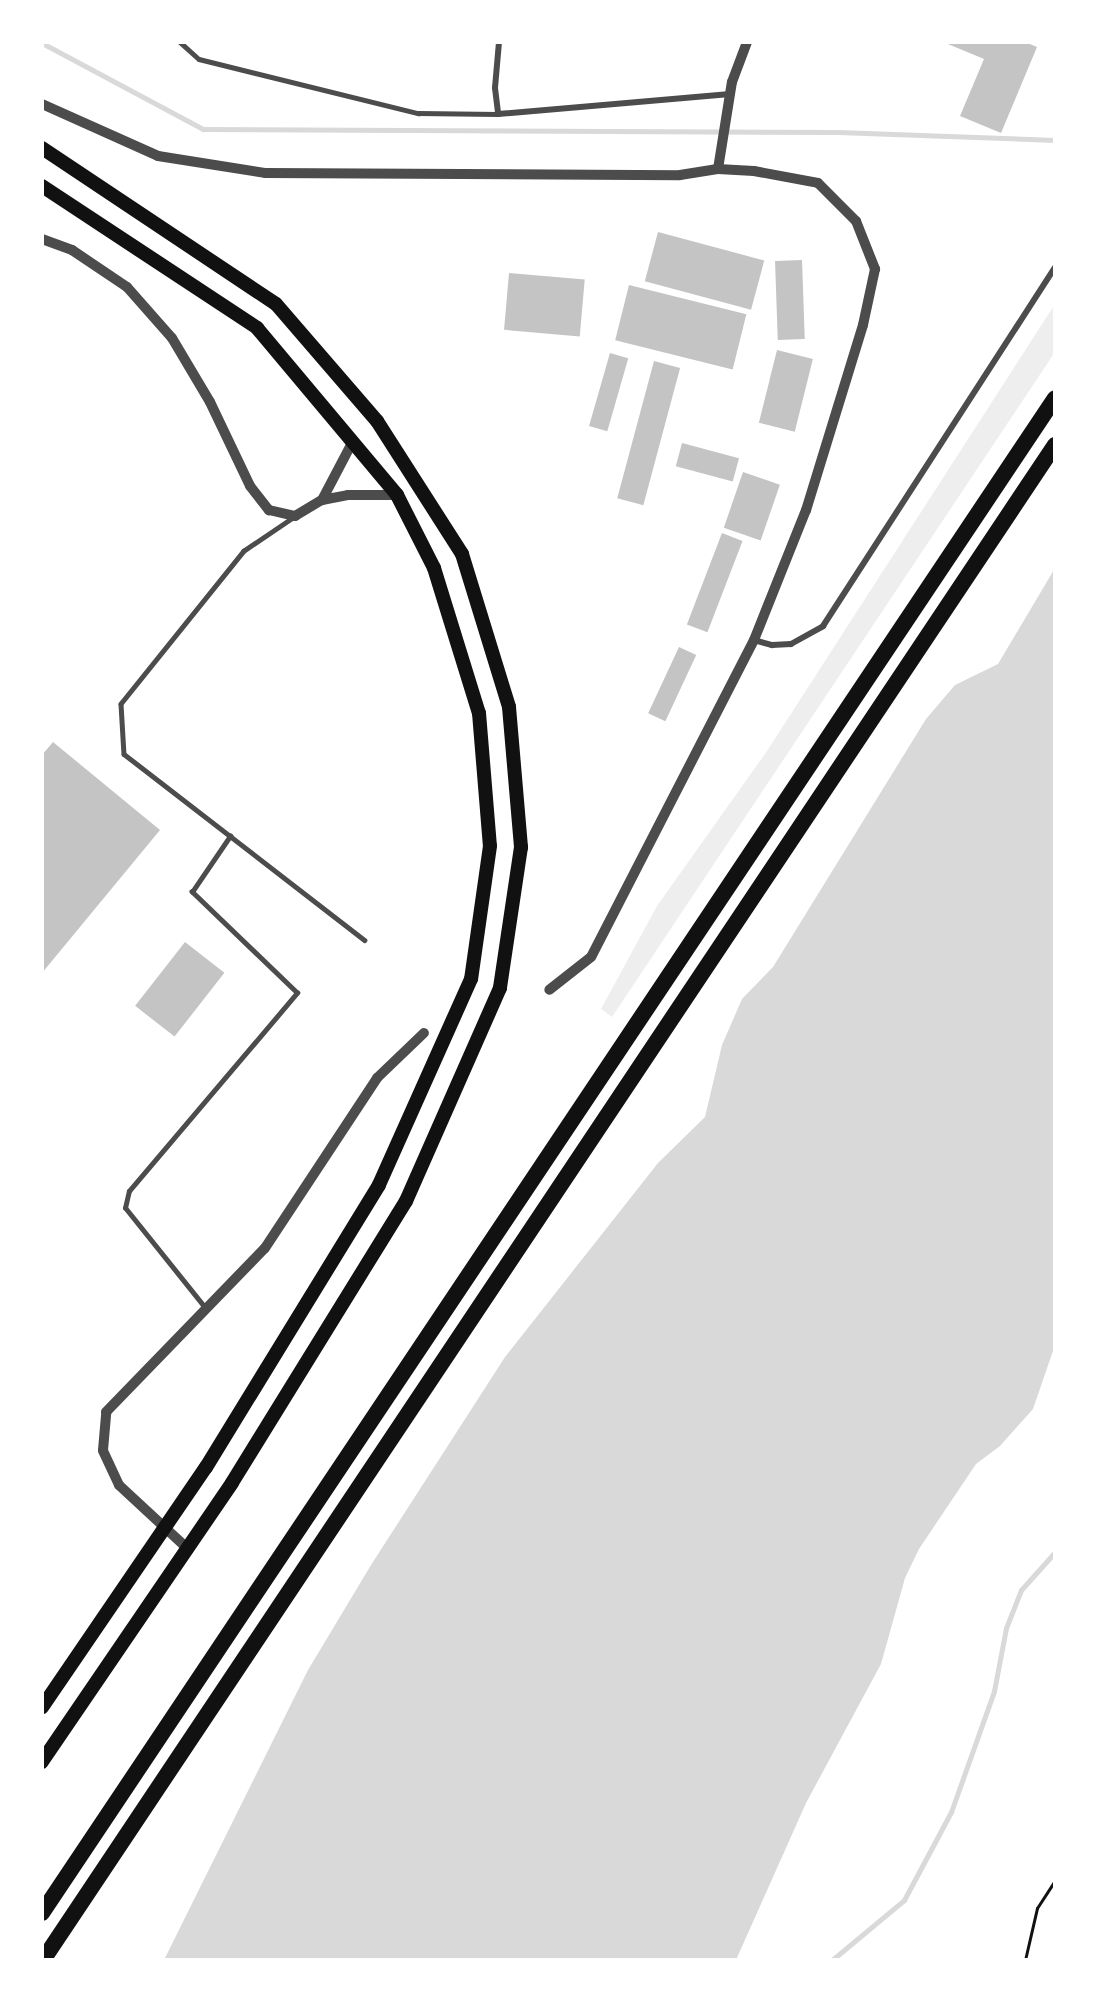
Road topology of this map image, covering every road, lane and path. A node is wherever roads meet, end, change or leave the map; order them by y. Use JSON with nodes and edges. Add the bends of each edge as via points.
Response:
{"nodes":[{"id":1,"x":180,"y":42,"type":"edge"},
{"id":2,"x":499,"y":42,"type":"edge"},
{"id":3,"x":747,"y":42,"type":"edge"},
{"id":4,"x":730,"y":94,"type":"junction"},
{"id":5,"x":42,"y":104,"type":"edge"},
{"id":6,"x":498,"y":114,"type":"junction"},
{"id":7,"x":42,"y":148,"type":"edge"},
{"id":8,"x":717,"y":169,"type":"junction"},
{"id":9,"x":42,"y":186,"type":"edge"},
{"id":10,"x":42,"y":239,"type":"edge"},
{"id":11,"x":1055,"y":268,"type":"edge"},
{"id":12,"x":1055,"y":398,"type":"edge"},
{"id":13,"x":353,"y":441,"type":"junction"},
{"id":14,"x":1055,"y":445,"type":"edge"},
{"id":15,"x":397,"y":495,"type":"junction"},
{"id":16,"x":322,"y":500,"type":"junction"},
{"id":17,"x":295,"y":516,"type":"junction"},
{"id":18,"x":754,"y":640,"type":"junction"},
{"id":19,"x":230,"y":836,"type":"junction"},
{"id":20,"x":364,"y":940,"type":"dead end"},
{"id":21,"x":549,"y":990,"type":"dead end"},
{"id":22,"x":424,"y":1033,"type":"dead end"},
{"id":23,"x":206,"y":1309,"type":"junction"},
{"id":24,"x":164,"y":1528,"type":"junction"},
{"id":25,"x":188,"y":1549,"type":"junction"},
{"id":26,"x":42,"y":1707,"type":"edge"},
{"id":27,"x":42,"y":1762,"type":"edge"},
{"id":28,"x":1055,"y":1880,"type":"edge"},
{"id":29,"x":42,"y":1914,"type":"edge"},
{"id":30,"x":43,"y":1960,"type":"edge"},
{"id":31,"x":1025,"y":1960,"type":"edge"}],
"edges":[{"from":1,"to":6,"type":"lane","via":[[199,59],[418,113]]},
{"from":2,"to":6,"type":"street","via":[[495,88]]},
{"from":3,"to":4,"type":"street"},
{"from":4,"to":6,"type":"street"},
{"from":4,"to":8,"type":"street"},
{"from":5,"to":8,"type":"street","via":[[158,156],[265,173],[681,175]]},
{"from":7,"to":25,"type":"main road","via":[[276,304],[377,421],[456,545],[509,707],[522,847],[501,987],[406,1201]]},
{"from":8,"to":18,"type":"street","via":[[818,183],[856,221],[875,270],[863,325],[806,510]]},
{"from":9,"to":13,"type":"main road","via":[[256,328]]},
{"from":10,"to":17,"type":"street","via":[[72,250],[127,287],[172,338],[210,402],[250,486],[269,510]]},
{"from":11,"to":18,"type":"street","via":[[823,626],[791,644]]},
{"from":12,"to":29,"type":"highway"},
{"from":13,"to":15,"type":"main road"},
{"from":13,"to":16,"type":"street"},
{"from":14,"to":30,"type":"highway"},
{"from":15,"to":16,"type":"street","via":[[348,495]]},
{"from":15,"to":24,"type":"main road","via":[[434,568],[479,713],[490,846],[471,979],[379,1185]]},
{"from":16,"to":17,"type":"street"},
{"from":17,"to":19,"type":"lane","via":[[244,551],[121,704],[124,754]]},
{"from":18,"to":21,"type":"street","via":[[591,957]]},
{"from":19,"to":20,"type":"lane"},
{"from":19,"to":23,"type":"lane","via":[[192,892],[297,993],[129,1191],[125,1208]]},
{"from":22,"to":23,"type":"street","via":[[377,1078],[265,1248]]},
{"from":23,"to":24,"type":"street","via":[[106,1412],[103,1450],[119,1485]]},
{"from":24,"to":25,"type":"street"},
{"from":24,"to":26,"type":"main road"},
{"from":25,"to":27,"type":"main road"},
{"from":28,"to":31,"type":"path","via":[[1037,1908]]}]}
